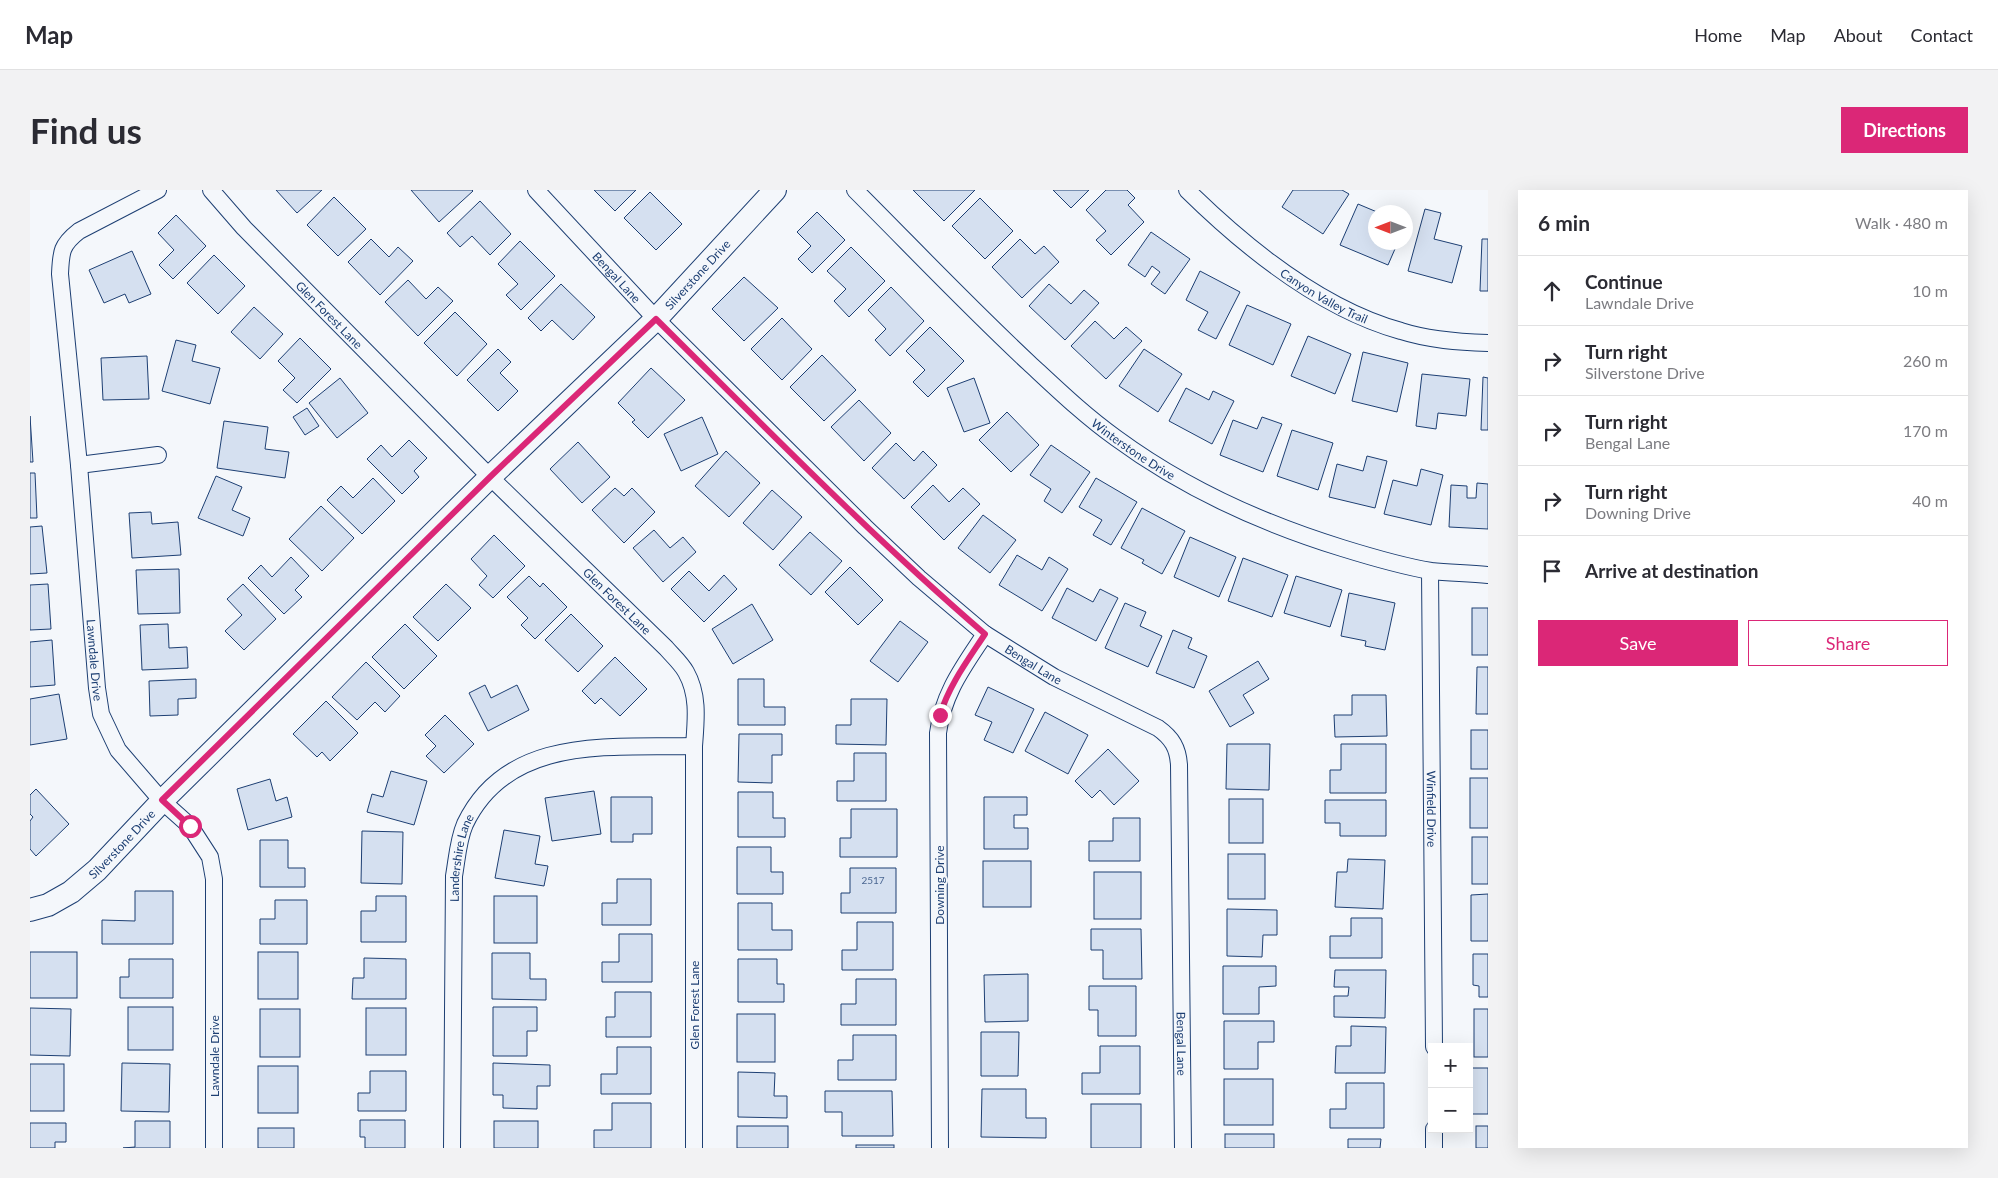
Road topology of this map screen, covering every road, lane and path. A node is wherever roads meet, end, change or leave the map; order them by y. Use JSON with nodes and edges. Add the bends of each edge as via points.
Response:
{"nodes":[{"id":1,"x":158,"y":190,"type":"edge"},
{"id":2,"x":211,"y":190,"type":"edge"},
{"id":3,"x":536,"y":190,"type":"edge"},
{"id":4,"x":775,"y":190,"type":"edge"},
{"id":5,"x":855,"y":190,"type":"edge"},
{"id":6,"x":1187,"y":190,"type":"edge"},
{"id":7,"x":656,"y":319,"type":"junction"},
{"id":8,"x":1488,"y":343,"type":"edge"},
{"id":9,"x":158,"y":455,"type":"dead end"},
{"id":10,"x":79,"y":465,"type":"junction"},
{"id":11,"x":490,"y":477,"type":"junction"},
{"id":12,"x":1430,"y":570,"type":"junction"},
{"id":13,"x":1488,"y":575,"type":"edge"},
{"id":14,"x":985,"y":634,"type":"junction"},
{"id":15,"x":694,"y":746,"type":"junction"},
{"id":16,"x":162,"y":800,"type":"junction"},
{"id":17,"x":30,"y":910,"type":"edge"},
{"id":18,"x":1434,"y":1043,"type":"edge"},
{"id":19,"x":1434,"y":1133,"type":"edge"},
{"id":20,"x":214,"y":1148,"type":"edge"},
{"id":21,"x":452,"y":1148,"type":"edge"},
{"id":22,"x":694,"y":1148,"type":"edge"},
{"id":23,"x":940,"y":1148,"type":"edge"},
{"id":24,"x":1183,"y":1148,"type":"edge"},
{"id":25,"x":1434,"y":1148,"type":"edge"}],
"edges":[{"from":1,"to":10,"type":"street","name":"Lawndale Drive","via":[[79,231],[61,251],[60,274]]},
{"from":2,"to":11,"type":"street","name":"Glen Forest Lane","via":[[244,228]]},
{"from":3,"to":7,"type":"street","name":"Bengal Lane"},
{"from":4,"to":7,"type":"street","name":"Silverstone Drive"},
{"from":5,"to":12,"type":"street","name":"Winterstone Drive","via":[[1005,340],[1075,406],[1116,438],[1204,493],[1258,518],[1374,558]]},
{"from":6,"to":8,"type":"street","name":"Canyon Valley Trail","via":[[1224,226],[1288,276],[1339,305],[1402,332],[1451,341]]},
{"from":7,"to":11,"type":"street","name":"Silverstone Drive"},
{"from":7,"to":14,"type":"street","name":"Bengal Lane","via":[[872,533]]},
{"from":9,"to":10,"type":"street"},
{"from":10,"to":16,"type":"street","name":"Lawndale Drive","via":[[101,714],[118,750]]},
{"from":11,"to":15,"type":"street","name":"Glen Forest Lane","via":[[666,648],[685,671],[695,692]]},
{"from":11,"to":16,"type":"street","name":"Silverstone Drive"},
{"from":12,"to":13,"type":"street","name":"Winterstone Drive"},
{"from":12,"to":18,"type":"street","name":"Winfield Drive"},
{"from":14,"to":23,"type":"street","name":"Downing Drive","via":[[945,699],[938,732]]},
{"from":14,"to":24,"type":"street","name":"Bengal Lane","via":[[1054,676],[1158,728],[1174,744],[1180,765]]},
{"from":15,"to":21,"type":"street","name":"Landershire Lane","via":[[557,752],[509,772],[480,799],[459,843],[454,876]]},
{"from":15,"to":22,"type":"street","name":"Glen Forest Lane"},
{"from":16,"to":17,"type":"street","name":"Silverstone Drive","via":[[98,870],[71,892],[48,905]]},
{"from":16,"to":20,"type":"street","name":"Lawndale Drive","via":[[190,826],[210,857],[214,879]]},
{"from":19,"to":25,"type":"street"}]}
